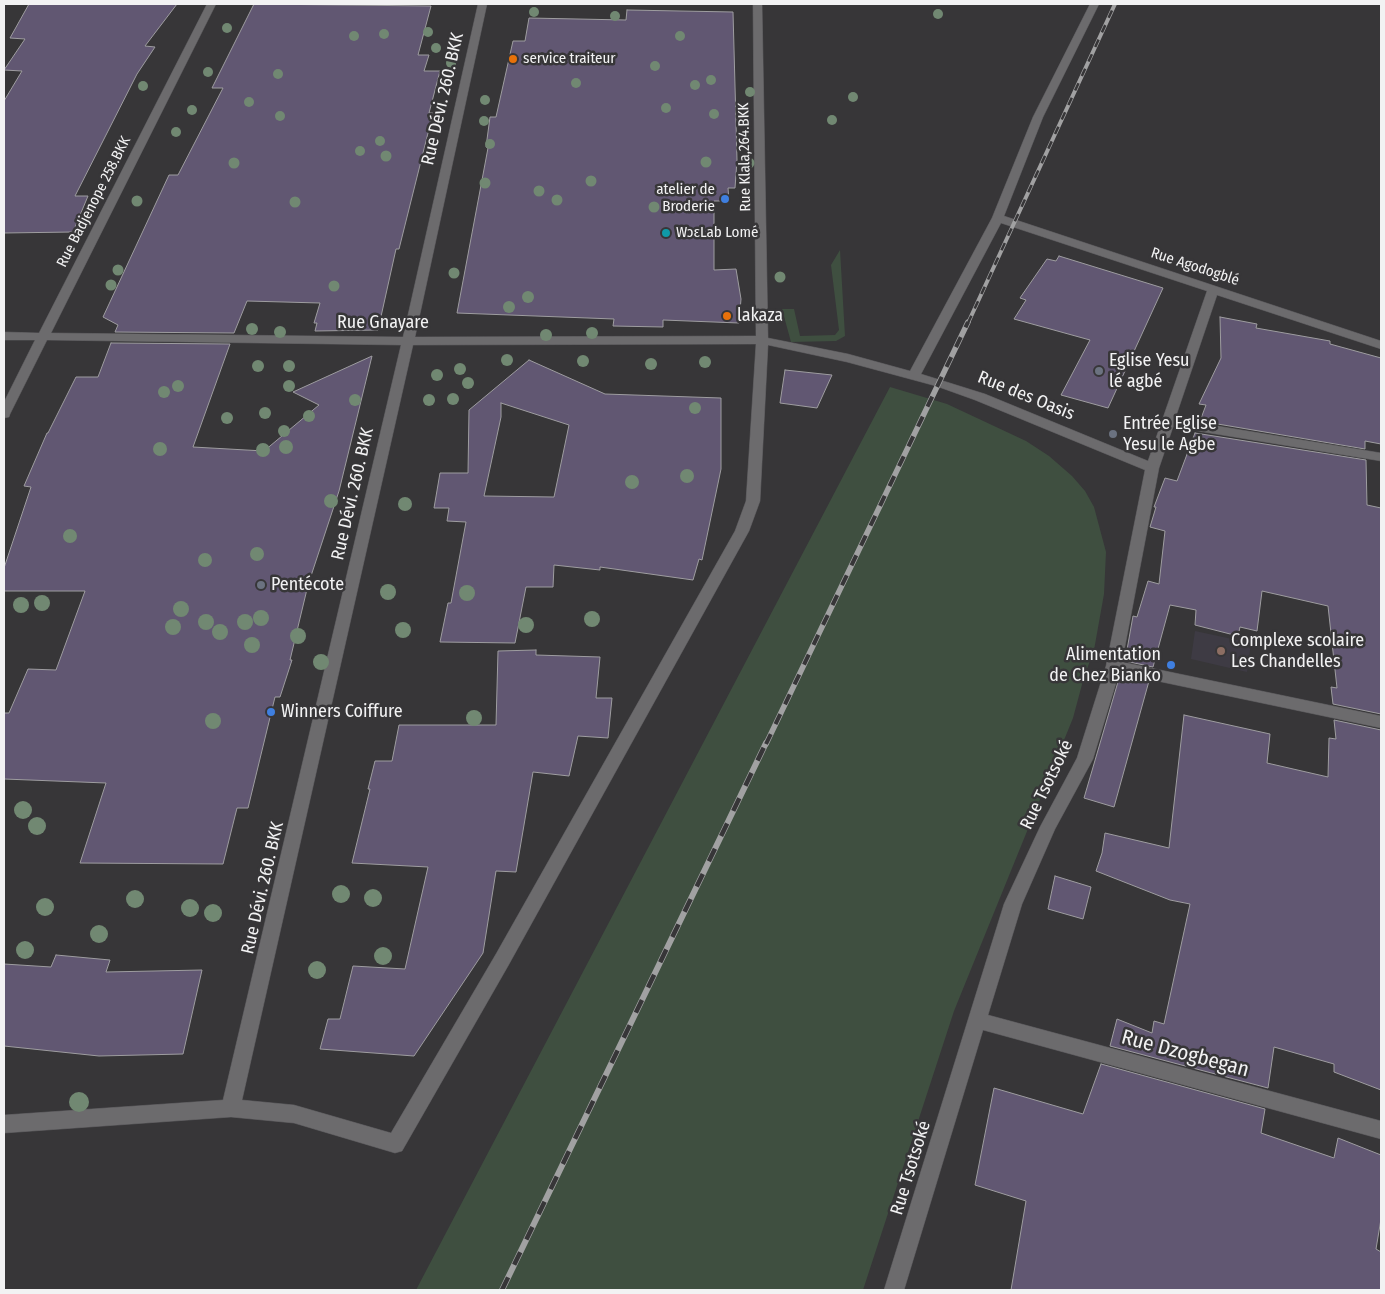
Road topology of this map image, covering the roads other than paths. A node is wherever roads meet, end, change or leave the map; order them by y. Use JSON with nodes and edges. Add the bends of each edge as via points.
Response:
{"nodes":[{"id":1,"x":211,"y":4,"type":"edge"},
{"id":2,"x":483,"y":4,"type":"edge"},
{"id":3,"x":758,"y":4,"type":"edge"},
{"id":4,"x":1095,"y":4,"type":"edge"},
{"id":5,"x":998,"y":218,"type":"junction"},
{"id":6,"x":1213,"y":290,"type":"junction"},
{"id":7,"x":4,"y":336,"type":"edge"},
{"id":8,"x":43,"y":337,"type":"junction"},
{"id":9,"x":762,"y":340,"type":"junction"},
{"id":10,"x":408,"y":341,"type":"junction"},
{"id":11,"x":1381,"y":345,"type":"edge"},
{"id":12,"x":848,"y":358,"type":"joint"},
{"id":13,"x":914,"y":376,"type":"junction"},
{"id":14,"x":4,"y":414,"type":"edge"},
{"id":15,"x":1168,"y":418,"type":"junction"},
{"id":16,"x":1381,"y":457,"type":"edge"},
{"id":17,"x":1152,"y":468,"type":"junction"},
{"id":18,"x":1114,"y":666,"type":"junction"},
{"id":19,"x":1381,"y":722,"type":"edge"},
{"id":20,"x":977,"y":1020,"type":"junction"},
{"id":21,"x":231,"y":1108,"type":"junction"},
{"id":22,"x":4,"y":1124,"type":"edge"},
{"id":23,"x":1381,"y":1130,"type":"edge"},
{"id":24,"x":894,"y":1290,"type":"edge"}],
"edges":[{"from":1,"to":8,"type":"street","name":"Rue Badjenope 258.BKK"},
{"from":2,"to":10,"type":"street","name":"Rue Dévi. 260. BKK"},
{"from":3,"to":9,"type":"street","name":"Rue Klala,264.BKK"},
{"from":4,"to":5,"type":"street","via":[[1038,117]]},
{"from":5,"to":6,"type":"street","name":"Rue Agodogblé"},
{"from":5,"to":13,"type":"street"},
{"from":6,"to":11,"type":"street","name":"Rue Agodogblé"},
{"from":6,"to":15,"type":"street","name":"Rue Tsotsoké"},
{"from":7,"to":8,"type":"street","name":"Rue Gnayare"},
{"from":8,"to":10,"type":"street","name":"Rue Gnayare"},
{"from":8,"to":14,"type":"street","name":"Rue Badjenope 258.BKK"},
{"from":9,"to":10,"type":"street","name":"Rue Gnayare"},
{"from":9,"to":12,"type":"street","name":"Rue Gnayare"},
{"from":9,"to":21,"type":"street","name":"Rue Klala,264.BKK","via":[[753,501],[742,531],[395,1144],[294,1114]]},
{"from":10,"to":21,"type":"street","name":"Rue Dévi. 260. BKK"},
{"from":12,"to":13,"type":"street","name":"Rue des Oasis"},
{"from":13,"to":17,"type":"street","name":"Rue des Oasis","via":[[980,397]]},
{"from":15,"to":16,"type":"street","via":[[1167,422]]},
{"from":15,"to":17,"type":"street","name":"Rue Tsotsoké"},
{"from":17,"to":18,"type":"street","name":"Rue Tsotsoké"},
{"from":18,"to":19,"type":"street"},
{"from":18,"to":20,"type":"street","name":"Rue Tsotsoké","via":[[1085,759],[1048,827],[1013,904]]},
{"from":20,"to":23,"type":"street","name":"Rue Dzogbegan"},
{"from":20,"to":24,"type":"street","name":"Rue Tsotsoké"},
{"from":21,"to":22,"type":"street"}]}
